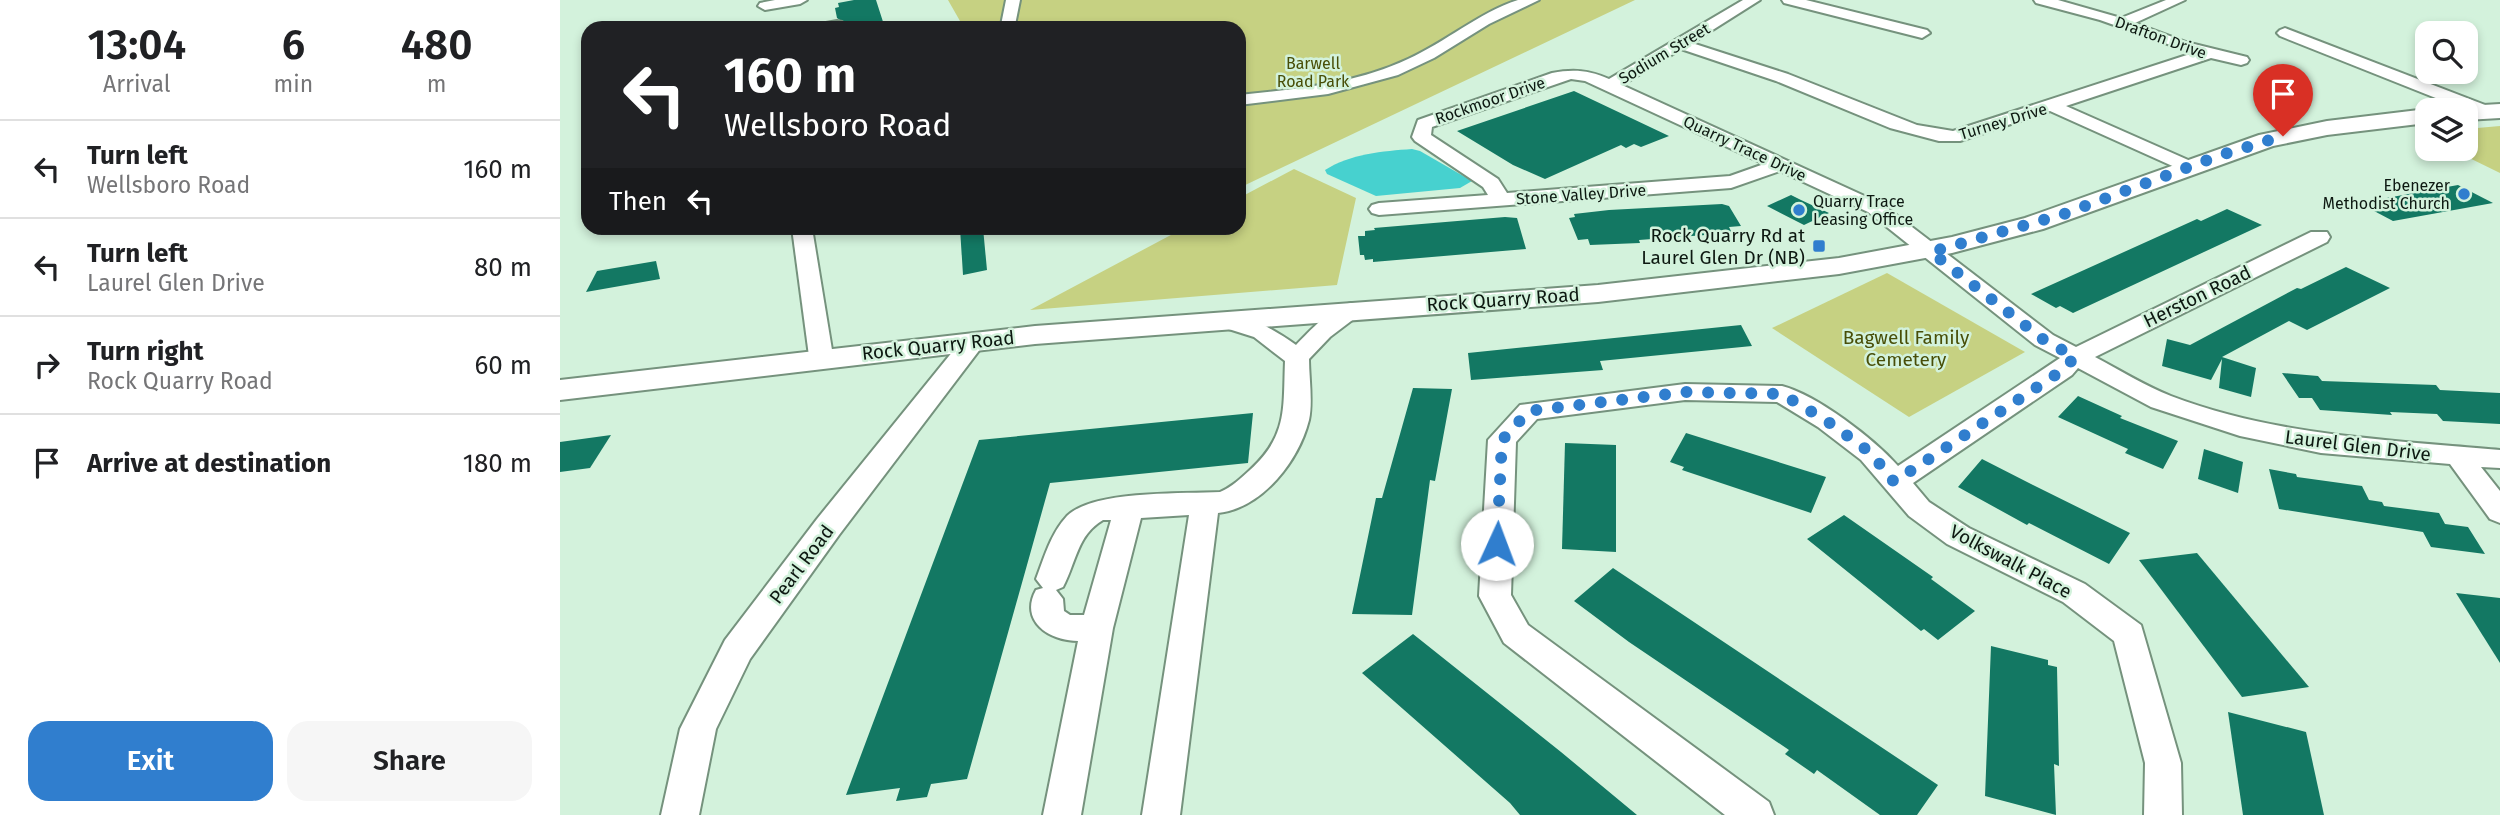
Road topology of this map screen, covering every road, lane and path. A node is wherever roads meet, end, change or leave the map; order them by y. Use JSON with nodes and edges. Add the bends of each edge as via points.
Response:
{"nodes":[{"id":1,"x":800,"y":0,"type":"edge"},
{"id":2,"x":1013,"y":0,"type":"edge"},
{"id":3,"x":1482,"y":0,"type":"edge"},
{"id":4,"x":1532,"y":0,"type":"edge"},
{"id":5,"x":1753,"y":0,"type":"edge"},
{"id":6,"x":1789,"y":0,"type":"edge"},
{"id":7,"x":2042,"y":0,"type":"edge"},
{"id":8,"x":2178,"y":0,"type":"edge"},
{"id":9,"x":766,"y":3,"type":"edge"},
{"id":10,"x":1509,"y":7,"type":"junction"},
{"id":11,"x":764,"y":21,"type":"edge"},
{"id":12,"x":1009,"y":21,"type":"edge"},
{"id":13,"x":2122,"y":23,"type":"junction"},
{"id":14,"x":1922,"y":33,"type":"dead end"},
{"id":15,"x":2284,"y":33,"type":"dead end"},
{"id":16,"x":1680,"y":44,"type":"junction"},
{"id":17,"x":2207,"y":54,"type":"junction"},
{"id":18,"x":2241,"y":60,"type":"dead end"},
{"id":19,"x":1589,"y":76,"type":"joint"},
{"id":20,"x":1610,"y":85,"type":"junction"},
{"id":21,"x":1246,"y":99,"type":"edge"},
{"id":22,"x":2052,"y":106,"type":"junction"},
{"id":23,"x":2484,"y":112,"type":"edge"},
{"id":24,"x":2415,"y":117,"type":"edge"},
{"id":25,"x":1780,"y":164,"type":"junction"},
{"id":26,"x":2188,"y":167,"type":"junction"},
{"id":27,"x":1501,"y":200,"type":"junction"},
{"id":28,"x":1379,"y":209,"type":"dead end"},
{"id":29,"x":803,"y":235,"type":"edge"},
{"id":30,"x":2319,"y":237,"type":"dead end"},
{"id":31,"x":1931,"y":252,"type":"junction"},
{"id":32,"x":1351,"y":310,"type":"junction"},
{"id":33,"x":1224,"y":320,"type":"junction"},
{"id":34,"x":975,"y":340,"type":"junction"},
{"id":35,"x":821,"y":356,"type":"junction"},
{"id":36,"x":2075,"y":357,"type":"junction"},
{"id":37,"x":1297,"y":358,"type":"junction"},
{"id":38,"x":560,"y":390,"type":"edge"},
{"id":39,"x":2459,"y":457,"type":"junction"},
{"id":40,"x":2500,"y":459,"type":"edge"},
{"id":41,"x":1894,"y":482,"type":"junction"},
{"id":42,"x":1205,"y":503,"type":"junction"},
{"id":43,"x":1129,"y":509,"type":"junction"},
{"id":44,"x":2500,"y":512,"type":"edge"},
{"id":45,"x":1050,"y":589,"type":"joint"},
{"id":46,"x":1097,"y":628,"type":"junction"},
{"id":47,"x":680,"y":815,"type":"edge"},
{"id":48,"x":1062,"y":815,"type":"edge"},
{"id":49,"x":1161,"y":815,"type":"edge"},
{"id":50,"x":1755,"y":815,"type":"edge"},
{"id":51,"x":2163,"y":815,"type":"edge"}],
"edges":[{"from":1,"to":9,"type":"street"},
{"from":2,"to":12,"type":"street"},
{"from":3,"to":10,"type":"street"},
{"from":4,"to":10,"type":"street"},
{"from":5,"to":16,"type":"street","name":"Sodium Street"},
{"from":6,"to":14,"type":"street"},
{"from":7,"to":13,"type":"street","name":"Drafton Drive"},
{"from":8,"to":13,"type":"street"},
{"from":9,"to":11,"type":"street"},
{"from":10,"to":21,"type":"street","via":[[1443,47],[1374,78]]},
{"from":13,"to":17,"type":"street","name":"Drafton Drive"},
{"from":15,"to":23,"type":"street"},
{"from":16,"to":20,"type":"street","name":"Sodium Street"},
{"from":16,"to":22,"type":"street","name":"Turney Drive","via":[[1724,56],[1936,136],[1966,134]]},
{"from":17,"to":18,"type":"street","name":"Drafton Drive"},
{"from":17,"to":22,"type":"street","name":"Turney Drive"},
{"from":19,"to":20,"type":"street","name":"Quarry Trace Drive"},
{"from":19,"to":27,"type":"street","name":"Rockmoor Drive","via":[[1552,78],[1424,124],[1421,137],[1491,183]]},
{"from":20,"to":25,"type":"street","name":"Quarry Trace Drive"},
{"from":22,"to":26,"type":"street"},
{"from":24,"to":26,"type":"main road","name":"Rock Quarry Road","via":[[2305,131]]},
{"from":25,"to":27,"type":"street","name":"Stone Valley Drive","via":[[1731,182]]},
{"from":25,"to":31,"type":"street","name":"Quarry Trace Drive","via":[[1875,208]]},
{"from":26,"to":31,"type":"main road","name":"Rock Quarry Road","via":[[2064,214]]},
{"from":27,"to":28,"type":"street","name":"Stone Valley Drive"},
{"from":29,"to":35,"type":"street"},
{"from":30,"to":36,"type":"street","name":"Herston Road"},
{"from":31,"to":32,"type":"main road","name":"Rock Quarry Road","via":[[1803,271],[1594,292]]},
{"from":31,"to":36,"type":"street","name":"Laurel Glen Drive","via":[[2044,340]]},
{"from":32,"to":33,"type":"main road","name":"Rock Quarry Road"},
{"from":32,"to":37,"type":"street"},
{"from":33,"to":34,"type":"main road","name":"Rock Quarry Road"},
{"from":33,"to":37,"type":"street","via":[[1262,332]]},
{"from":34,"to":35,"type":"main road","name":"Rock Quarry Road"},
{"from":34,"to":47,"type":"street","name":"Pearl Road","via":[[737,650],[698,729]]},
{"from":35,"to":38,"type":"main road","name":"Rock Quarry Road"},
{"from":36,"to":39,"type":"street","name":"Laurel Glen Drive","via":[[2160,401],[2240,427],[2321,444]]},
{"from":36,"to":41,"type":"street","name":"Herston Road","via":[[2063,370]]},
{"from":37,"to":42,"type":"street","via":[[1296,418],[1281,457],[1242,494]]},
{"from":39,"to":40,"type":"street","name":"Laurel Glen Drive"},
{"from":39,"to":44,"type":"street"},
{"from":41,"to":50,"type":"street","name":"Volkswalk Place","via":[[1871,453],[1782,394],[1685,392],[1529,411],[1502,440],[1495,596],[1516,634]]},
{"from":41,"to":51,"type":"street","name":"Volkswalk Place","via":[[1919,509],[1958,536],[2074,593],[2129,634],[2163,763]]},
{"from":42,"to":43,"type":"street"},
{"from":42,"to":49,"type":"street"},
{"from":43,"to":45,"type":"street","via":[[1098,510],[1072,527]]},
{"from":43,"to":46,"type":"street"},
{"from":45,"to":46,"type":"street","via":[[1048,617],[1065,628]]},
{"from":46,"to":48,"type":"street"}]}
